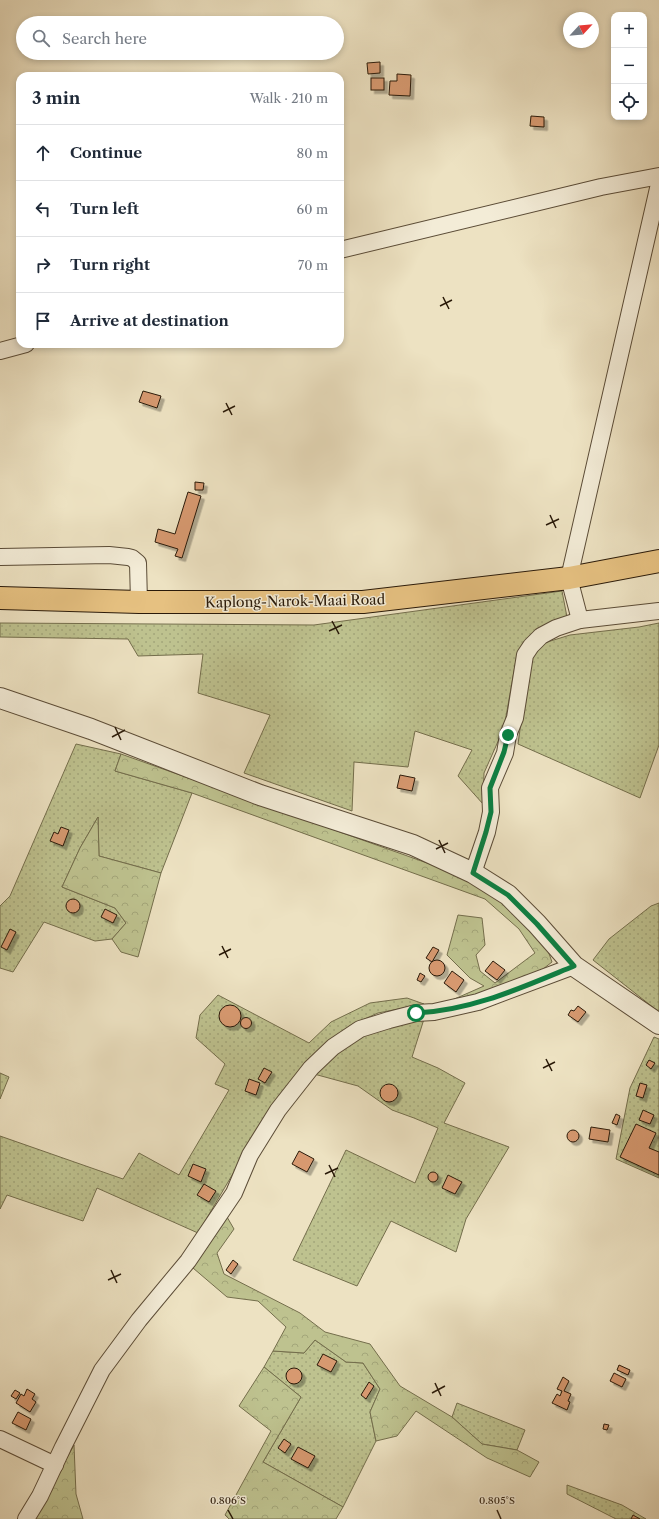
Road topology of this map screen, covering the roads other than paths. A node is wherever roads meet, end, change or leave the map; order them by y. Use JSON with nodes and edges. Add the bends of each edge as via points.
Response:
{"nodes":[{"id":1,"x":659,"y":176,"type":"edge"},
{"id":2,"x":659,"y":184,"type":"edge"},
{"id":3,"x":344,"y":249,"type":"edge"},
{"id":4,"x":16,"y":347,"type":"edge"},
{"id":5,"x":0,"y":351,"type":"edge"},
{"id":6,"x":0,"y":557,"type":"edge"},
{"id":7,"x":659,"y":561,"type":"edge"},
{"id":8,"x":569,"y":578,"type":"junction"},
{"id":9,"x":0,"y":598,"type":"edge"},
{"id":10,"x":139,"y":602,"type":"junction"},
{"id":11,"x":659,"y":611,"type":"edge"},
{"id":12,"x":580,"y":620,"type":"junction"},
{"id":13,"x":0,"y":698,"type":"edge"},
{"id":14,"x":473,"y":873,"type":"junction"},
{"id":15,"x":574,"y":966,"type":"junction"},
{"id":16,"x":659,"y":1024,"type":"edge"},
{"id":17,"x":0,"y":1439,"type":"edge"},
{"id":18,"x":55,"y":1465,"type":"junction"},
{"id":19,"x":26,"y":1519,"type":"edge"}],
"edges":[{"from":1,"to":3,"type":"street","via":[[601,187]]},
{"from":2,"to":8,"type":"street"},
{"from":4,"to":5,"type":"street"},
{"from":6,"to":10,"type":"street","via":[[109,555],[132,558],[138,563]]},
{"from":7,"to":8,"type":"highway","name":"Kaplong-Narok-Maai Road"},
{"from":8,"to":10,"type":"highway","name":"Kaplong-Narok-Maai Road","via":[[363,602]]},
{"from":8,"to":12,"type":"street"},
{"from":9,"to":10,"type":"highway","name":"Kaplong-Narok-Maai Road"},
{"from":11,"to":12,"type":"street"},
{"from":12,"to":14,"type":"street","via":[[541,636],[525,655],[515,718],[490,788],[491,812]]},
{"from":13,"to":14,"type":"street","via":[[91,729],[260,795],[413,846]]},
{"from":14,"to":15,"type":"street","via":[[508,895]]},
{"from":15,"to":16,"type":"street"},
{"from":15,"to":18,"type":"street","via":[[478,1002],[434,1012],[416,1013],[360,1029],[311,1068],[278,1110],[250,1155],[234,1193],[188,1261],[102,1370]]},
{"from":17,"to":18,"type":"street"},
{"from":18,"to":19,"type":"street"}]}
